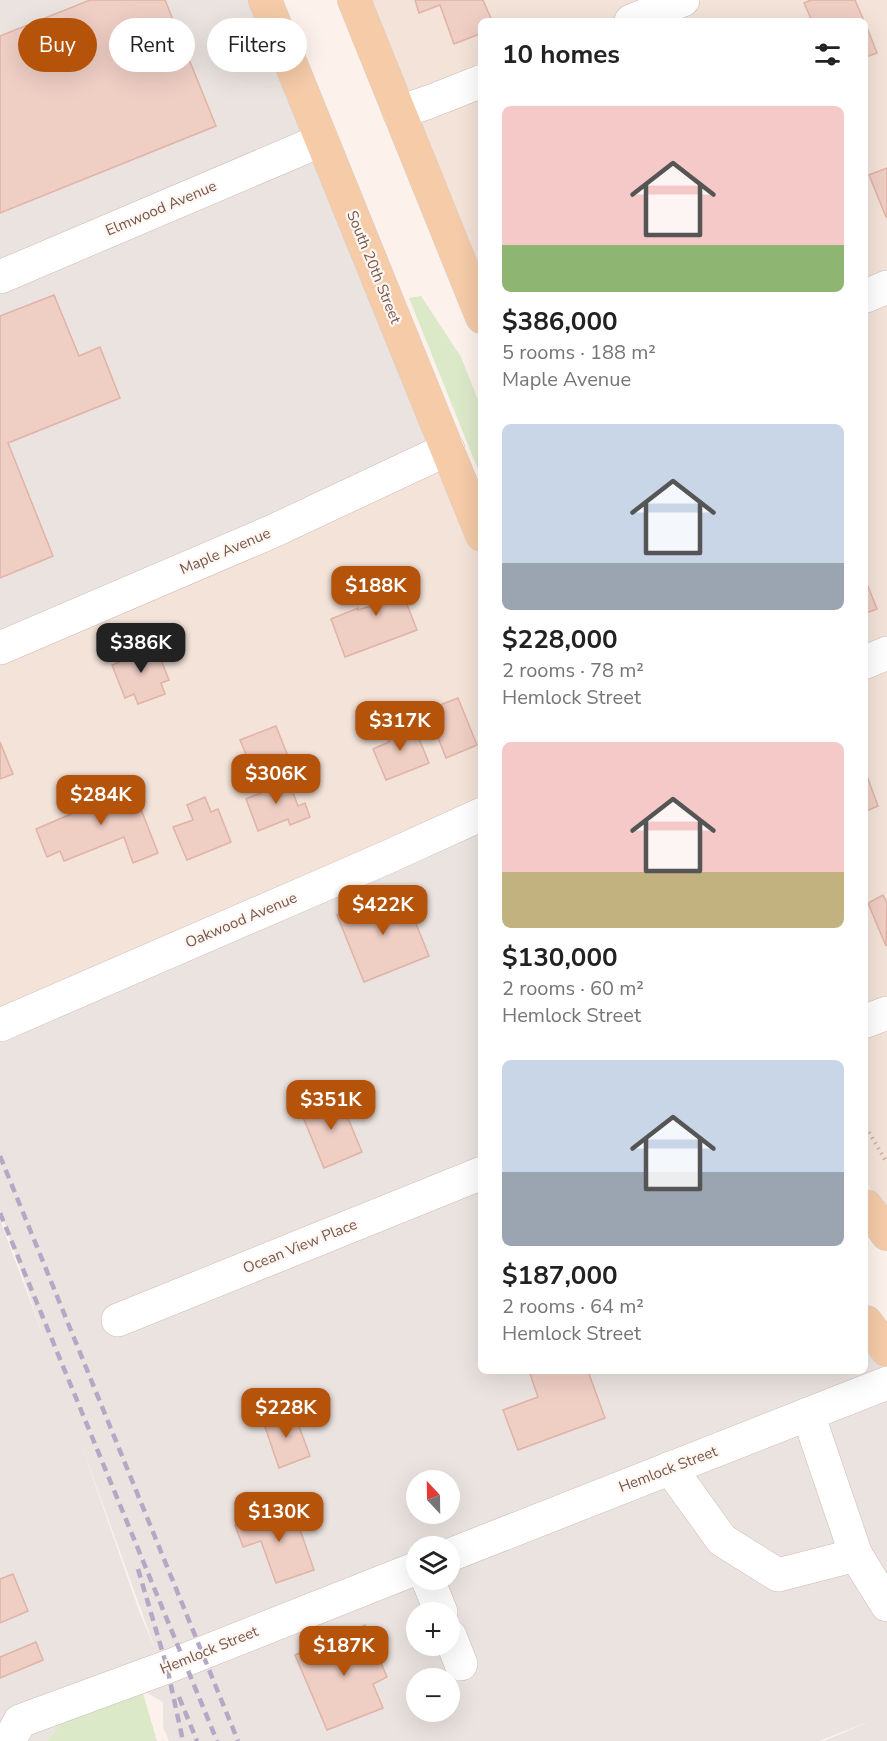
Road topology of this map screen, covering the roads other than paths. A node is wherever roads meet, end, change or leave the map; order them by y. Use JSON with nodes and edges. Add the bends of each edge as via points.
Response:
{"nodes":[{"id":1,"x":265,"y":0,"type":"edge"},
{"id":2,"x":354,"y":0,"type":"edge"},
{"id":3,"x":683,"y":0,"type":"edge"},
{"id":4,"x":638,"y":18,"type":"edge"},
{"id":5,"x":478,"y":83,"type":"edge"},
{"id":6,"x":399,"y":112,"type":"junction"},
{"id":7,"x":322,"y":140,"type":"junction"},
{"id":8,"x":0,"y":277,"type":"edge"},
{"id":9,"x":887,"y":287,"type":"edge"},
{"id":10,"x":868,"y":295,"type":"edge"},
{"id":11,"x":478,"y":307,"type":"edge"},
{"id":12,"x":448,"y":449,"type":"junction"},
{"id":13,"x":478,"y":525,"type":"edge"},
{"id":14,"x":0,"y":648,"type":"edge"},
{"id":15,"x":887,"y":653,"type":"edge"},
{"id":16,"x":868,"y":661,"type":"edge"},
{"id":17,"x":478,"y":816,"type":"edge"},
{"id":18,"x":887,"y":1013,"type":"edge"},
{"id":19,"x":868,"y":1020,"type":"edge"},
{"id":20,"x":0,"y":1025,"type":"edge"},
{"id":21,"x":478,"y":1175,"type":"edge"},
{"id":22,"x":868,"y":1209,"type":"edge"},
{"id":23,"x":887,"y":1234,"type":"edge"},
{"id":24,"x":118,"y":1320,"type":"dead end"},
{"id":25,"x":868,"y":1325,"type":"edge"},
{"id":26,"x":887,"y":1350,"type":"edge"},
{"id":27,"x":887,"y":1383,"type":"edge"},
{"id":28,"x":808,"y":1414,"type":"junction"},
{"id":29,"x":670,"y":1468,"type":"junction"},
{"id":30,"x":460,"y":1551,"type":"edge"},
{"id":31,"x":856,"y":1555,"type":"junction"},
{"id":32,"x":406,"y":1572,"type":"edge"},
{"id":33,"x":887,"y":1605,"type":"edge"},
{"id":34,"x":10,"y":1731,"type":"edge"}],
"edges":[{"from":1,"to":7,"type":"main road","name":"South 20th Street"},
{"from":2,"to":6,"type":"main road"},
{"from":3,"to":4,"type":"street"},
{"from":5,"to":6,"type":"street"},
{"from":6,"to":11,"type":"main road"},
{"from":7,"to":8,"type":"street","name":"Elmwood Avenue"},
{"from":7,"to":12,"type":"main road","name":"South 20th Street"},
{"from":9,"to":10,"type":"street"},
{"from":12,"to":13,"type":"main road","name":"South 20th Street"},
{"from":12,"to":14,"type":"street","name":"Maple Avenue","via":[[271,532]]},
{"from":15,"to":16,"type":"street"},
{"from":17,"to":20,"type":"street","name":"Oakwood Avenue"},
{"from":18,"to":19,"type":"street"},
{"from":21,"to":24,"type":"street","name":"Ocean View Place"},
{"from":22,"to":23,"type":"main road"},
{"from":25,"to":26,"type":"main road"},
{"from":27,"to":28,"type":"street","name":"Hemlock Street"},
{"from":28,"to":29,"type":"street","name":"Hemlock Street"},
{"from":28,"to":31,"type":"street"},
{"from":29,"to":30,"type":"street","name":"Hemlock Street"},
{"from":29,"to":31,"type":"street","via":[[722,1540],[778,1575]]},
{"from":31,"to":33,"type":"street"},
{"from":32,"to":34,"type":"street","name":"Hemlock Street"}]}
